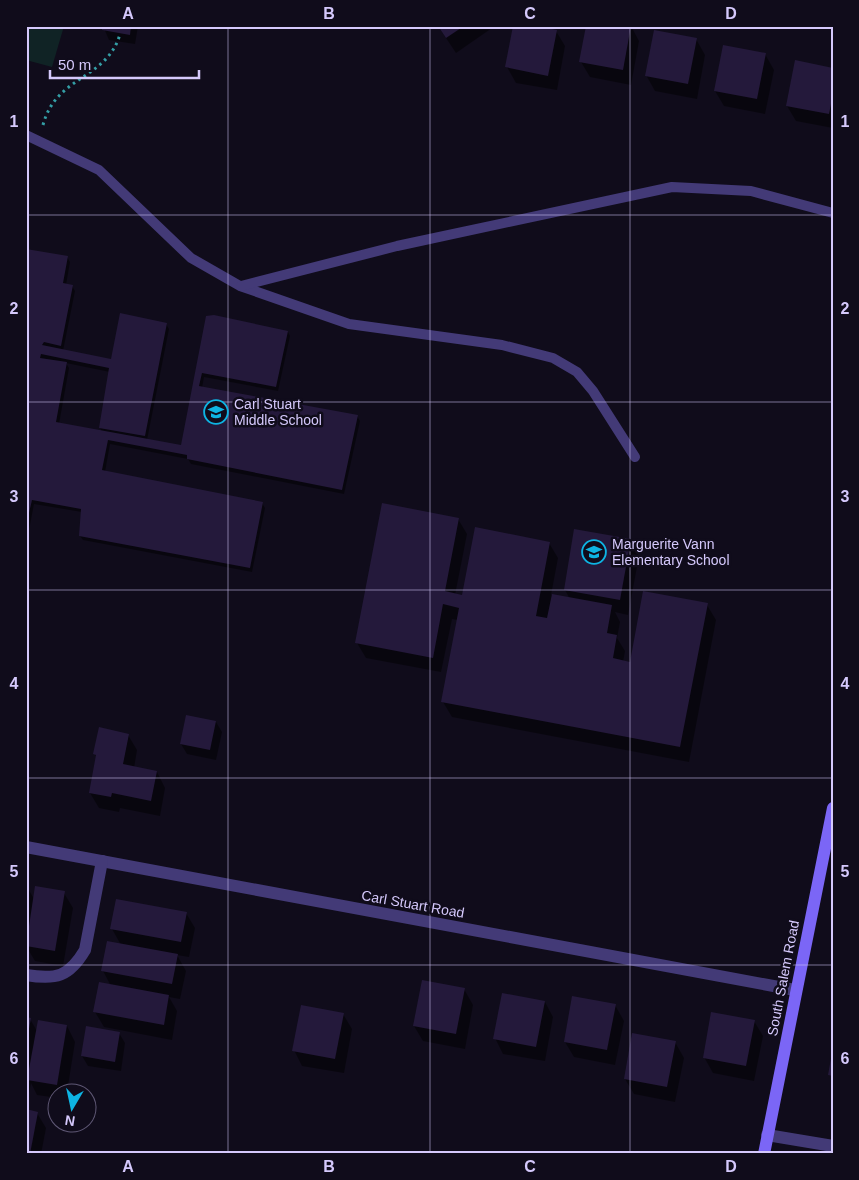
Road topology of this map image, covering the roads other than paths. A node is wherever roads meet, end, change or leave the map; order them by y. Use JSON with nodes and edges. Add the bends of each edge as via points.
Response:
{"nodes":[{"id":1,"x":26,"y":135,"type":"edge"},
{"id":2,"x":833,"y":213,"type":"edge"},
{"id":3,"x":240,"y":286,"type":"junction"},
{"id":4,"x":635,"y":457,"type":"dead end"},
{"id":5,"x":832,"y":814,"type":"edge"},
{"id":6,"x":26,"y":847,"type":"edge"},
{"id":7,"x":102,"y":861,"type":"junction"},
{"id":8,"x":26,"y":975,"type":"edge"},
{"id":9,"x":795,"y":990,"type":"junction"},
{"id":10,"x":767,"y":1135,"type":"junction"},
{"id":11,"x":833,"y":1146,"type":"edge"},
{"id":12,"x":764,"y":1154,"type":"edge"}],
"edges":[{"from":1,"to":3,"type":"lane","via":[[99,170],[191,258]]},
{"from":2,"to":3,"type":"lane","via":[[751,191],[672,187],[397,246]]},
{"from":3,"to":4,"type":"lane","via":[[349,324],[502,345],[553,358],[577,372],[593,391]]},
{"from":5,"to":9,"type":"main road","name":"South Salem Road"},
{"from":6,"to":7,"type":"street","name":"Carl Stuart Road"},
{"from":7,"to":8,"type":"street","via":[[85,950],[77,963],[67,973],[53,978]]},
{"from":7,"to":9,"type":"street","name":"Carl Stuart Road"},
{"from":9,"to":10,"type":"main road","name":"South Salem Road"},
{"from":10,"to":11,"type":"street"},
{"from":10,"to":12,"type":"main road","name":"South Salem Road"}]}
